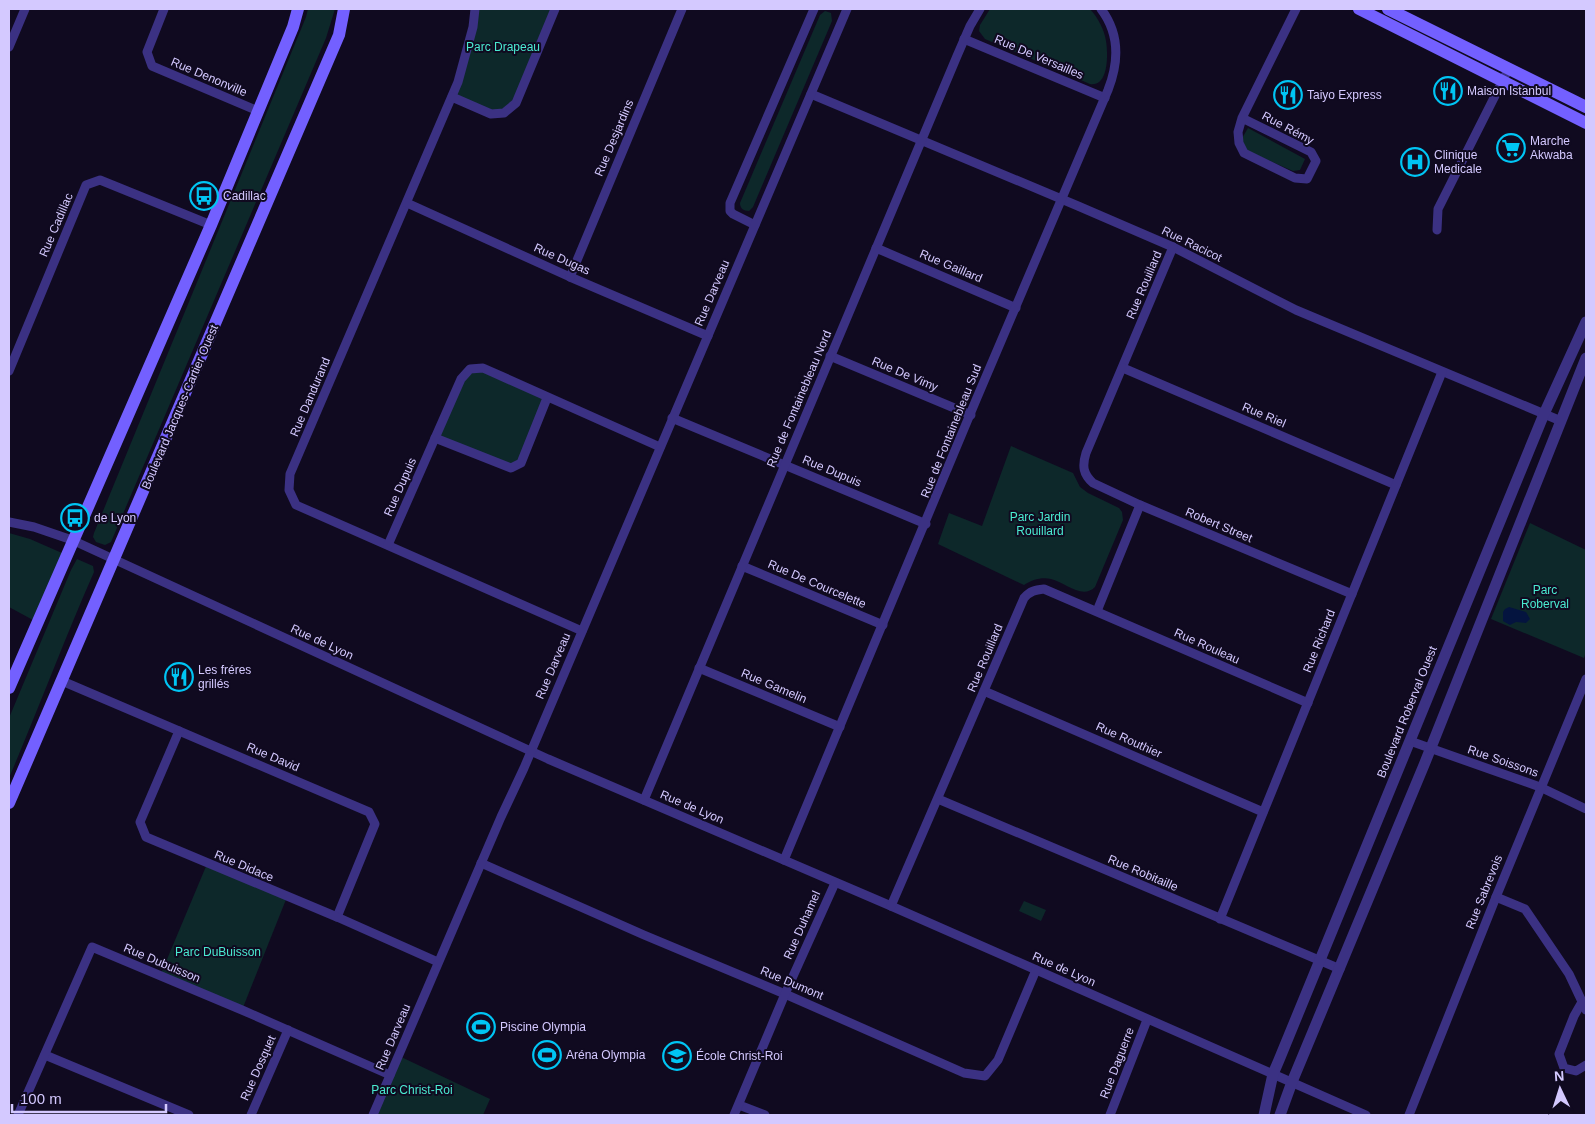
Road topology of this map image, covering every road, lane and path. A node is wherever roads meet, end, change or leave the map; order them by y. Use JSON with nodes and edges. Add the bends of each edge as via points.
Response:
{"nodes":[{"id":1,"x":25,"y":9,"type":"edge"},
{"id":2,"x":164,"y":9,"type":"edge"},
{"id":3,"x":298,"y":9,"type":"edge"},
{"id":4,"x":344,"y":9,"type":"edge"},
{"id":5,"x":475,"y":9,"type":"edge"},
{"id":6,"x":555,"y":9,"type":"edge"},
{"id":7,"x":682,"y":9,"type":"edge"},
{"id":8,"x":814,"y":9,"type":"edge"},
{"id":9,"x":846,"y":9,"type":"edge"},
{"id":10,"x":980,"y":9,"type":"edge"},
{"id":11,"x":1101,"y":9,"type":"edge"},
{"id":12,"x":1296,"y":9,"type":"edge"},
{"id":13,"x":1359,"y":9,"type":"edge"},
{"id":14,"x":1388,"y":9,"type":"edge"},
{"id":15,"x":13,"y":25,"type":"edge"},
{"id":16,"x":964,"y":39,"type":"junction"},
{"id":17,"x":9,"y":47,"type":"edge"},
{"id":18,"x":1509,"y":68,"type":"junction"},
{"id":19,"x":1502,"y":82,"type":"junction"},
{"id":20,"x":811,"y":94,"type":"junction"},
{"id":21,"x":452,"y":98,"type":"junction"},
{"id":22,"x":1105,"y":98,"type":"junction"},
{"id":23,"x":1586,"y":107,"type":"edge"},
{"id":24,"x":258,"y":111,"type":"junction"},
{"id":25,"x":1242,"y":118,"type":"junction"},
{"id":26,"x":1586,"y":123,"type":"edge"},
{"id":27,"x":921,"y":140,"type":"junction"},
{"id":28,"x":1062,"y":199,"type":"junction"},
{"id":29,"x":407,"y":203,"type":"junction"},
{"id":30,"x":210,"y":225,"type":"junction"},
{"id":31,"x":755,"y":226,"type":"junction"},
{"id":32,"x":1436,"y":230,"type":"dead end"},
{"id":33,"x":876,"y":248,"type":"junction"},
{"id":34,"x":1174,"y":248,"type":"junction"},
{"id":35,"x":570,"y":277,"type":"junction"},
{"id":36,"x":1016,"y":308,"type":"junction"},
{"id":37,"x":1586,"y":322,"type":"edge"},
{"id":38,"x":708,"y":336,"type":"junction"},
{"id":39,"x":830,"y":356,"type":"junction"},
{"id":40,"x":1586,"y":358,"type":"edge"},
{"id":41,"x":1123,"y":368,"type":"junction"},
{"id":42,"x":9,"y":371,"type":"edge"},
{"id":43,"x":1442,"y":372,"type":"junction"},
{"id":44,"x":548,"y":398,"type":"junction"},
{"id":45,"x":1544,"y":414,"type":"junction"},
{"id":46,"x":971,"y":415,"type":"junction"},
{"id":47,"x":672,"y":418,"type":"junction"},
{"id":48,"x":1561,"y":421,"type":"junction"},
{"id":49,"x":435,"y":438,"type":"junction"},
{"id":50,"x":660,"y":447,"type":"junction"},
{"id":51,"x":785,"y":465,"type":"junction"},
{"id":52,"x":1083,"y":470,"type":"joint"},
{"id":53,"x":1396,"y":485,"type":"junction"},
{"id":54,"x":1140,"y":505,"type":"junction"},
{"id":55,"x":9,"y":522,"type":"edge"},
{"id":56,"x":926,"y":524,"type":"junction"},
{"id":57,"x":72,"y":540,"type":"junction"},
{"id":58,"x":388,"y":545,"type":"junction"},
{"id":59,"x":114,"y":561,"type":"junction"},
{"id":60,"x":742,"y":566,"type":"junction"},
{"id":61,"x":1352,"y":594,"type":"junction"},
{"id":62,"x":1097,"y":611,"type":"junction"},
{"id":63,"x":883,"y":625,"type":"junction"},
{"id":64,"x":582,"y":631,"type":"junction"},
{"id":65,"x":699,"y":668,"type":"junction"},
{"id":66,"x":1586,"y":679,"type":"edge"},
{"id":67,"x":62,"y":681,"type":"junction"},
{"id":68,"x":9,"y":688,"type":"edge"},
{"id":69,"x":984,"y":691,"type":"junction"},
{"id":70,"x":1308,"y":703,"type":"junction"},
{"id":71,"x":840,"y":727,"type":"junction"},
{"id":72,"x":179,"y":731,"type":"junction"},
{"id":73,"x":1410,"y":741,"type":"junction"},
{"id":74,"x":1430,"y":748,"type":"junction"},
{"id":75,"x":531,"y":751,"type":"junction"},
{"id":76,"x":1540,"y":787,"type":"junction"},
{"id":77,"x":938,"y":799,"type":"junction"},
{"id":78,"x":644,"y":800,"type":"junction"},
{"id":79,"x":9,"y":804,"type":"edge"},
{"id":80,"x":1586,"y":809,"type":"edge"},
{"id":81,"x":1263,"y":812,"type":"junction"},
{"id":82,"x":784,"y":860,"type":"junction"},
{"id":83,"x":481,"y":863,"type":"junction"},
{"id":84,"x":835,"y":883,"type":"junction"},
{"id":85,"x":1496,"y":897,"type":"junction"},
{"id":86,"x":891,"y":906,"type":"junction"},
{"id":87,"x":337,"y":917,"type":"junction"},
{"id":88,"x":1220,"y":919,"type":"junction"},
{"id":89,"x":1320,"y":960,"type":"junction"},
{"id":90,"x":438,"y":962,"type":"junction"},
{"id":91,"x":1340,"y":969,"type":"junction"},
{"id":92,"x":1036,"y":970,"type":"junction"},
{"id":93,"x":785,"y":994,"type":"junction"},
{"id":94,"x":1584,"y":1006,"type":"edge"},
{"id":95,"x":1147,"y":1020,"type":"junction"},
{"id":96,"x":288,"y":1030,"type":"junction"},
{"id":97,"x":45,"y":1055,"type":"junction"},
{"id":98,"x":1586,"y":1064,"type":"edge"},
{"id":99,"x":1273,"y":1074,"type":"junction"},
{"id":100,"x":390,"y":1075,"type":"junction"},
{"id":101,"x":1292,"y":1082,"type":"junction"},
{"id":102,"x":739,"y":1105,"type":"junction"},
{"id":103,"x":18,"y":1115,"type":"edge"},
{"id":104,"x":190,"y":1115,"type":"edge"},
{"id":105,"x":250,"y":1115,"type":"edge"},
{"id":106,"x":373,"y":1115,"type":"edge"},
{"id":107,"x":734,"y":1115,"type":"edge"},
{"id":108,"x":765,"y":1115,"type":"edge"},
{"id":109,"x":1110,"y":1115,"type":"edge"},
{"id":110,"x":1264,"y":1115,"type":"edge"},
{"id":111,"x":1280,"y":1115,"type":"edge"},
{"id":112,"x":1366,"y":1115,"type":"edge"},
{"id":113,"x":1409,"y":1115,"type":"edge"}],
"edges":[{"from":1,"to":15,"type":"street"},
{"from":2,"to":24,"type":"street","name":"Rue Denonville","via":[[147,52],[152,66]]},
{"from":3,"to":24,"type":"main road"},
{"from":4,"to":59,"type":"main road","name":"Boulevard Jacques-Cartier Ouest","via":[[339,35]]},
{"from":5,"to":21,"type":"street","name":"Rue Dandurand","via":[[473,27]]},
{"from":6,"to":21,"type":"street","via":[[516,103],[504,113],[491,114]]},
{"from":7,"to":35,"type":"street","name":"Rue Desjardins"},
{"from":8,"to":31,"type":"street","via":[[730,203],[733,214]]},
{"from":9,"to":20,"type":"street","name":"Rue Darveau"},
{"from":10,"to":16,"type":"street","name":"Rue de Fontainebleau Nord"},
{"from":11,"to":22,"type":"street","name":"Rue de Fontainebleau Sud","via":[[1111,27],[1116,51],[1114,74]]},
{"from":12,"to":25,"type":"street","name":"Rue Rémy"},
{"from":13,"to":19,"type":"main road"},
{"from":14,"to":18,"type":"main road"},
{"from":15,"to":17,"type":"street"},
{"from":16,"to":22,"type":"street","name":"Rue De Versailles"},
{"from":16,"to":27,"type":"street","name":"Rue de Fontainebleau Nord"},
{"from":18,"to":19,"type":"street"},
{"from":18,"to":23,"type":"main road"},
{"from":19,"to":26,"type":"main road"},
{"from":19,"to":32,"type":"street","via":[[1438,209]]},
{"from":20,"to":27,"type":"street","name":"Rue Racicot"},
{"from":20,"to":31,"type":"street","name":"Rue Darveau"},
{"from":21,"to":29,"type":"street","name":"Rue Dandurand"},
{"from":22,"to":28,"type":"street","name":"Rue de Fontainebleau Sud"},
{"from":24,"to":30,"type":"main road"},
{"from":25,"to":25,"type":"street","name":"Rue Rémy","via":[[1238,132],[1244,153],[1294,178],[1307,179],[1316,161],[1311,152]]},
{"from":27,"to":28,"type":"street","name":"Rue Racicot"},
{"from":27,"to":33,"type":"street","name":"Rue de Fontainebleau Nord"},
{"from":28,"to":34,"type":"street","name":"Rue Racicot"},
{"from":28,"to":36,"type":"street","name":"Rue de Fontainebleau Sud"},
{"from":29,"to":35,"type":"street","name":"Rue Dugas"},
{"from":29,"to":58,"type":"street","name":"Rue Dandurand","via":[[290,474],[289,490],[296,505]]},
{"from":30,"to":42,"type":"street","name":"Rue Cadillac","via":[[100,180],[86,185]]},
{"from":30,"to":57,"type":"main road"},
{"from":31,"to":38,"type":"street","name":"Rue Darveau"},
{"from":33,"to":36,"type":"street","name":"Rue Gaillard"},
{"from":33,"to":39,"type":"street","name":"Rue de Fontainebleau Nord"},
{"from":34,"to":41,"type":"street","name":"Rue Rouillard"},
{"from":34,"to":43,"type":"street","name":"Rue Racicot","via":[[1296,310]]},
{"from":35,"to":38,"type":"street","name":"Rue Dugas"},
{"from":36,"to":46,"type":"street","name":"Rue de Fontainebleau Sud"},
{"from":37,"to":45,"type":"street","name":"Boulevard Roberval Ouest"},
{"from":38,"to":47,"type":"street","name":"Rue Darveau"},
{"from":39,"to":46,"type":"street","name":"Rue De Vimy"},
{"from":39,"to":51,"type":"street","name":"Rue de Fontainebleau Nord"},
{"from":40,"to":48,"type":"street"},
{"from":41,"to":52,"type":"street","name":"Rue Rouillard","via":[[1086,453]]},
{"from":41,"to":53,"type":"street","name":"Rue Riel"},
{"from":43,"to":45,"type":"street","name":"Rue Racicot"},
{"from":43,"to":53,"type":"street","name":"Rue Richard"},
{"from":44,"to":49,"type":"street","name":"Rue Dupuis","via":[[483,368],[470,369],[461,379]]},
{"from":44,"to":49,"type":"street","via":[[521,462],[511,468]]},
{"from":44,"to":50,"type":"street","name":"Rue Dupuis"},
{"from":45,"to":48,"type":"street","name":"Rue Racicot"},
{"from":45,"to":73,"type":"street","name":"Boulevard Roberval Ouest"},
{"from":46,"to":56,"type":"street","name":"Rue de Fontainebleau Sud"},
{"from":47,"to":50,"type":"street","name":"Rue Darveau"},
{"from":47,"to":51,"type":"street","name":"Rue Dupuis"},
{"from":48,"to":74,"type":"street"},
{"from":49,"to":58,"type":"street","name":"Rue Dupuis"},
{"from":50,"to":64,"type":"street","name":"Rue Darveau"},
{"from":51,"to":56,"type":"street","name":"Rue Dupuis"},
{"from":51,"to":60,"type":"street","name":"Rue de Fontainebleau Nord"},
{"from":52,"to":54,"type":"street","name":"Robert Street","via":[[1093,483]]},
{"from":53,"to":61,"type":"street","name":"Rue Richard"},
{"from":54,"to":61,"type":"street","name":"Robert Street"},
{"from":54,"to":62,"type":"street"},
{"from":55,"to":57,"type":"street","name":"Rue de Lyon"},
{"from":56,"to":63,"type":"street","name":"Rue de Fontainebleau Sud"},
{"from":57,"to":59,"type":"street","name":"Rue de Lyon"},
{"from":57,"to":68,"type":"main road"},
{"from":58,"to":64,"type":"street","name":"Rue Dandurand"},
{"from":59,"to":67,"type":"main road","name":"Boulevard Jacques-Cartier Ouest"},
{"from":59,"to":75,"type":"street","name":"Rue de Lyon"},
{"from":60,"to":63,"type":"street","name":"Rue De Courcelette"},
{"from":60,"to":65,"type":"street","name":"Rue de Fontainebleau Nord"},
{"from":61,"to":70,"type":"street","name":"Rue Richard"},
{"from":62,"to":69,"type":"street","name":"Rue Rouillard","via":[[1044,589],[1028,593]]},
{"from":62,"to":70,"type":"street","name":"Rue Rouleau"},
{"from":63,"to":71,"type":"street","name":"Rue de Fontainebleau Sud"},
{"from":64,"to":75,"type":"street","name":"Rue Darveau"},
{"from":65,"to":71,"type":"street","name":"Rue Gamelin"},
{"from":65,"to":78,"type":"street","name":"Rue de Fontainebleau Nord"},
{"from":66,"to":76,"type":"street","name":"Rue Sabrevois"},
{"from":67,"to":72,"type":"street","name":"Rue David"},
{"from":67,"to":79,"type":"main road","name":"Boulevard Jacques-Cartier Ouest"},
{"from":69,"to":77,"type":"street","name":"Rue Rouillard"},
{"from":69,"to":81,"type":"street","name":"Rue Routhier"},
{"from":70,"to":81,"type":"street","name":"Rue Richard"},
{"from":71,"to":82,"type":"street","name":"Rue de Fontainebleau Sud"},
{"from":72,"to":87,"type":"street","name":"Rue David","via":[[369,812],[375,824]]},
{"from":72,"to":87,"type":"street","name":"Rue Didace","via":[[140,822],[146,837]]},
{"from":73,"to":74,"type":"street","name":"Rue Soissons"},
{"from":73,"to":89,"type":"street","name":"Boulevard Roberval Ouest"},
{"from":74,"to":76,"type":"street","name":"Rue Soissons"},
{"from":74,"to":91,"type":"street"},
{"from":75,"to":78,"type":"street","name":"Rue de Lyon"},
{"from":75,"to":83,"type":"street","name":"Rue Darveau"},
{"from":76,"to":80,"type":"street","name":"Rue Soissons"},
{"from":76,"to":85,"type":"street","name":"Rue Sabrevois"},
{"from":77,"to":86,"type":"street","name":"Rue Rouillard"},
{"from":77,"to":88,"type":"street","name":"Rue Robitaille"},
{"from":78,"to":82,"type":"street","name":"Rue de Lyon"},
{"from":81,"to":88,"type":"street","name":"Rue Richard"},
{"from":82,"to":84,"type":"street","name":"Rue de Lyon"},
{"from":83,"to":90,"type":"street","name":"Rue Darveau"},
{"from":83,"to":93,"type":"street","name":"Rue Dumont"},
{"from":84,"to":86,"type":"street","name":"Rue de Lyon"},
{"from":84,"to":93,"type":"street","name":"Rue Duhamel"},
{"from":85,"to":94,"type":"street","via":[[1526,909],[1569,974]]},
{"from":85,"to":113,"type":"street","name":"Rue Sabrevois"},
{"from":86,"to":92,"type":"street","name":"Rue de Lyon"},
{"from":87,"to":90,"type":"street","name":"Rue Didace"},
{"from":88,"to":89,"type":"street","name":"Rue Robitaille"},
{"from":89,"to":91,"type":"street","name":"Rue Robitaille"},
{"from":89,"to":99,"type":"street","name":"Boulevard Roberval Ouest"},
{"from":90,"to":100,"type":"street","name":"Rue Darveau"},
{"from":91,"to":101,"type":"street"},
{"from":92,"to":93,"type":"street","name":"Rue Dumont","via":[[998,1060],[985,1076],[964,1073]]},
{"from":92,"to":95,"type":"street","name":"Rue de Lyon"},
{"from":93,"to":102,"type":"street","name":"Rue Duhamel"},
{"from":94,"to":98,"type":"street","via":[[1574,1016],[1559,1054],[1564,1068],[1576,1071]]},
{"from":95,"to":99,"type":"street","name":"Rue de Lyon"},
{"from":95,"to":109,"type":"street","name":"Rue Daguerre"},
{"from":96,"to":97,"type":"street","name":"Rue Dubuisson","via":[[92,947]]},
{"from":96,"to":100,"type":"street","name":"Rue Dubuisson"},
{"from":96,"to":105,"type":"street","name":"Rue Dosquet"},
{"from":97,"to":103,"type":"street","name":"Rue Dubuisson"},
{"from":97,"to":104,"type":"street"},
{"from":99,"to":101,"type":"street","name":"Rue de Lyon"},
{"from":99,"to":110,"type":"street","name":"Boulevard Roberval Ouest"},
{"from":100,"to":106,"type":"street","name":"Rue Darveau"},
{"from":101,"to":111,"type":"street"},
{"from":101,"to":112,"type":"street","name":"Rue de Lyon"},
{"from":102,"to":107,"type":"street","name":"Rue Duhamel"},
{"from":102,"to":108,"type":"street"}]}
